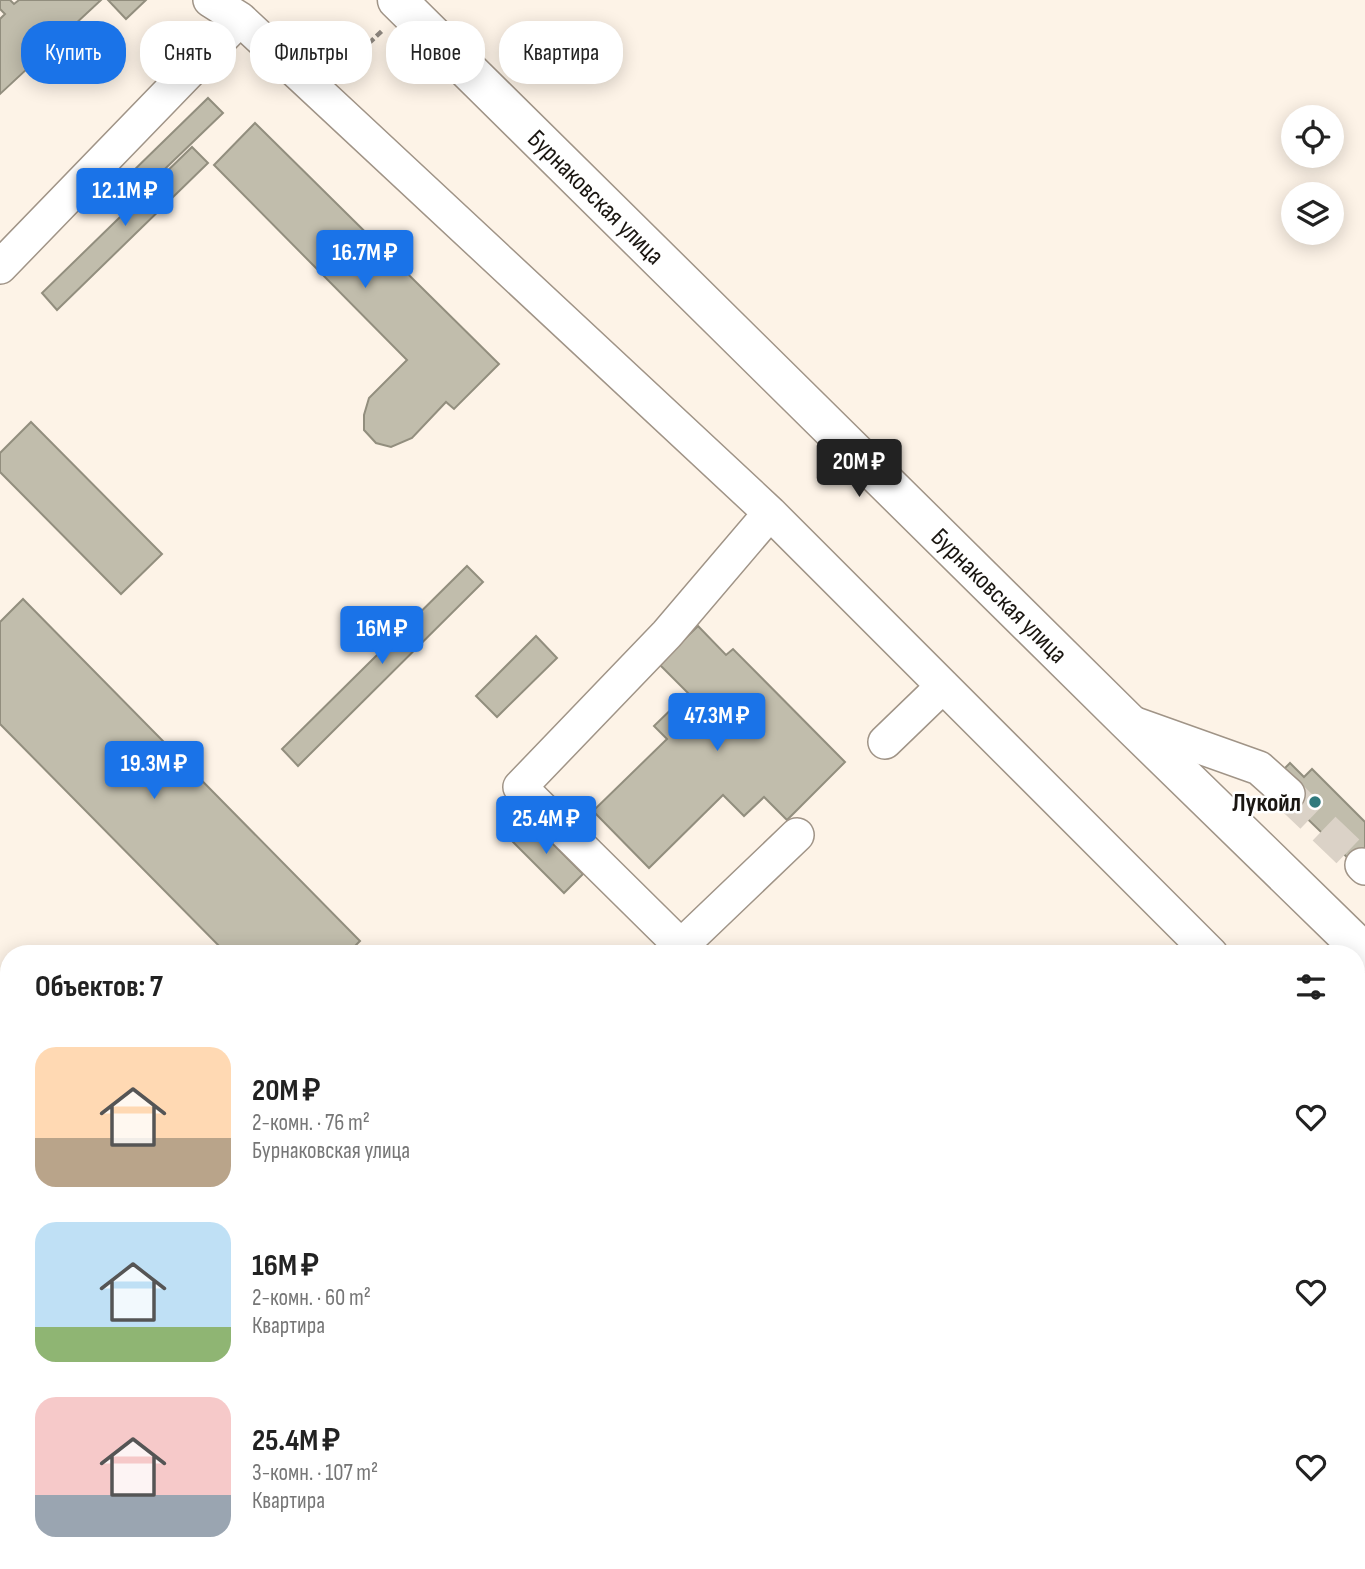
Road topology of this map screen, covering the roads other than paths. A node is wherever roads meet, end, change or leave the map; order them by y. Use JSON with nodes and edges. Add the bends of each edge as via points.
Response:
{"nodes":[{"id":1,"x":209,"y":0,"type":"edge"},
{"id":2,"x":401,"y":4,"type":"edge"},
{"id":3,"x":240,"y":19,"type":"junction"},
{"id":4,"x":0,"y":267,"type":"edge"},
{"id":5,"x":770,"y":513,"type":"junction"},
{"id":6,"x":943,"y":686,"type":"junction"},
{"id":7,"x":1126,"y":720,"type":"junction"},
{"id":8,"x":886,"y":742,"type":"dead end"},
{"id":9,"x":1288,"y":794,"type":"tunnel mouth"},
{"id":10,"x":797,"y":835,"type":"dead end"},
{"id":11,"x":680,"y":945,"type":"edge"},
{"id":12,"x":682,"y":945,"type":"edge"},
{"id":13,"x":1202,"y":945,"type":"edge"},
{"id":14,"x":1357,"y":945,"type":"edge"}],
"edges":[{"from":1,"to":3,"type":"lane"},
{"from":2,"to":7,"type":"main road","name":"Бурнаковская улица"},
{"from":3,"to":4,"type":"lane"},
{"from":3,"to":5,"type":"lane"},
{"from":5,"to":6,"type":"lane"},
{"from":5,"to":11,"type":"lane","via":[[667,634],[520,787]]},
{"from":6,"to":8,"type":"lane"},
{"from":6,"to":13,"type":"lane"},
{"from":7,"to":9,"type":"lane","via":[[1259,768]]},
{"from":7,"to":14,"type":"main road","name":"Бурнаковская улица"},
{"from":10,"to":12,"type":"lane"}]}
